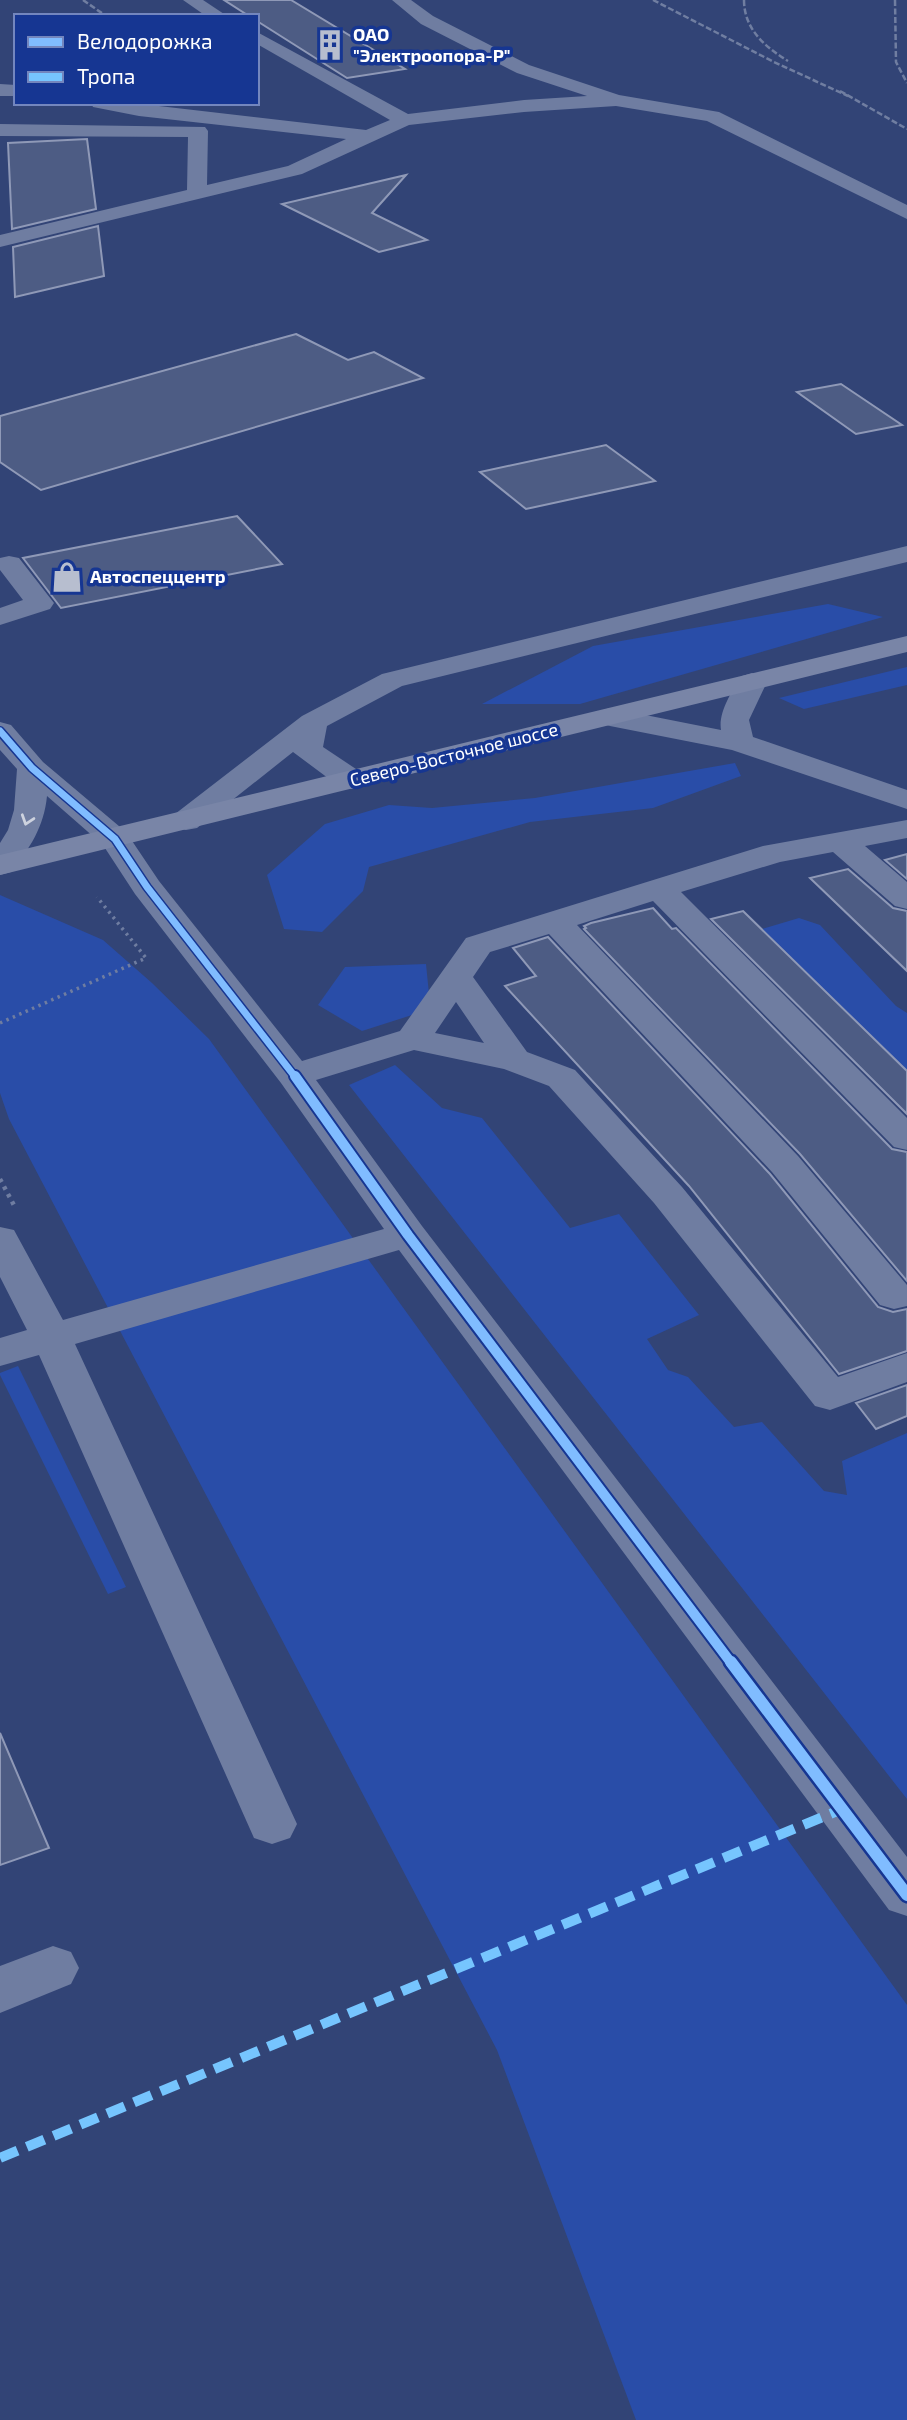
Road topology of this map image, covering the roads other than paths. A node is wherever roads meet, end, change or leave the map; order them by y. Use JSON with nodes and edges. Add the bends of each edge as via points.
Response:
{"nodes":[{"id":1,"x":191,"y":0,"type":"edge"},
{"id":2,"x":400,"y":0,"type":"edge"},
{"id":3,"x":216,"y":14,"type":"edge"},
{"id":4,"x":259,"y":38,"type":"edge"},
{"id":5,"x":616,"y":100,"type":"junction"},
{"id":6,"x":111,"y":105,"type":"edge"},
{"id":7,"x":405,"y":120,"type":"junction"},
{"id":8,"x":0,"y":130,"type":"edge"},
{"id":9,"x":366,"y":136,"type":"junction"},
{"id":10,"x":197,"y":194,"type":"junction"},
{"id":11,"x":907,"y":213,"type":"edge"},
{"id":12,"x":0,"y":241,"type":"edge"},
{"id":13,"x":907,"y":554,"type":"edge"},
{"id":14,"x":9,"y":564,"type":"dead end"},
{"id":15,"x":0,"y":617,"type":"edge"},
{"id":16,"x":907,"y":644,"type":"edge"},
{"id":17,"x":752,"y":682,"type":"junction"},
{"id":18,"x":610,"y":717,"type":"junction"},
{"id":19,"x":313,"y":722,"type":"junction"},
{"id":20,"x":0,"y":732,"type":"edge"},
{"id":21,"x":739,"y":742,"type":"junction"},
{"id":22,"x":32,"y":768,"type":"junction"},
{"id":23,"x":351,"y":780,"type":"junction"},
{"id":24,"x":907,"y":800,"type":"edge"},
{"id":25,"x":186,"y":821,"type":"junction"},
{"id":26,"x":907,"y":829,"type":"edge"},
{"id":27,"x":115,"y":839,"type":"junction"},
{"id":28,"x":840,"y":841,"type":"junction"},
{"id":29,"x":0,"y":865,"type":"edge"},
{"id":30,"x":659,"y":889,"type":"junction"},
{"id":31,"x":907,"y":899,"type":"edge"},
{"id":32,"x":555,"y":921,"type":"junction"},
{"id":33,"x":456,"y":976,"type":"junction"},
{"id":34,"x":413,"y":1039,"type":"junction"},
{"id":35,"x":514,"y":1060,"type":"junction"},
{"id":36,"x":294,"y":1075,"type":"junction"},
{"id":37,"x":907,"y":1139,"type":"edge"},
{"id":38,"x":408,"y":1235,"type":"junction"},
{"id":39,"x":0,"y":1239,"type":"edge"},
{"id":40,"x":894,"y":1296,"type":"dead end"},
{"id":41,"x":51,"y":1338,"type":"junction"},
{"id":42,"x":0,"y":1352,"type":"edge"},
{"id":43,"x":907,"y":1367,"type":"edge"},
{"id":44,"x":272,"y":1824,"type":"dead end"},
{"id":45,"x":907,"y":1895,"type":"edge"},
{"id":46,"x":53,"y":1968,"type":"dead end"},
{"id":47,"x":0,"y":1990,"type":"edge"}],
"edges":[{"from":1,"to":3,"type":"street"},
{"from":2,"to":5,"type":"street","via":[[427,20],[523,69]]},
{"from":4,"to":7,"type":"street"},
{"from":5,"to":7,"type":"street"},
{"from":5,"to":11,"type":"street","via":[[712,116]]},
{"from":6,"to":9,"type":"street"},
{"from":7,"to":9,"type":"street"},
{"from":8,"to":10,"type":"street","via":[[198,131]]},
{"from":9,"to":10,"type":"street","via":[[295,170]]},
{"from":10,"to":12,"type":"street"},
{"from":13,"to":19,"type":"street","via":[[392,680]]},
{"from":14,"to":15,"type":"street","via":[[40,603]]},
{"from":16,"to":17,"type":"main road","name":"Северо-Восточное шоссе"},
{"from":17,"to":18,"type":"main road","name":"Северо-Восточное шоссе"},
{"from":17,"to":21,"type":"street","via":[[734,720]]},
{"from":18,"to":21,"type":"street"},
{"from":18,"to":23,"type":"main road","name":"Северо-Восточное шоссе"},
{"from":19,"to":23,"type":"street","via":[[307,750]]},
{"from":19,"to":25,"type":"street"},
{"from":20,"to":22,"type":"street"},
{"from":21,"to":24,"type":"street"},
{"from":22,"to":27,"type":"street"},
{"from":22,"to":29,"type":"street","one_way":true,"via":[[31,816]]},
{"from":23,"to":25,"type":"main road","name":"Северо-Восточное шоссе"},
{"from":25,"to":27,"type":"main road","name":"Северо-Восточное шоссе"},
{"from":26,"to":28,"type":"street"},
{"from":27,"to":29,"type":"main road","name":"Северо-Восточное шоссе"},
{"from":27,"to":36,"type":"street","via":[[147,887]]},
{"from":28,"to":30,"type":"street","via":[[774,853]]},
{"from":28,"to":31,"type":"street"},
{"from":30,"to":32,"type":"street"},
{"from":30,"to":37,"type":"street"},
{"from":32,"to":33,"type":"street","via":[[478,945]]},
{"from":32,"to":40,"type":"street","via":[[785,1164]]},
{"from":33,"to":34,"type":"street"},
{"from":33,"to":35,"type":"street"},
{"from":34,"to":35,"type":"street"},
{"from":34,"to":36,"type":"street"},
{"from":35,"to":43,"type":"street","via":[[562,1078],[668,1195],[830,1396]]},
{"from":36,"to":38,"type":"street"},
{"from":38,"to":41,"type":"street"},
{"from":38,"to":45,"type":"street"},
{"from":39,"to":41,"type":"street"},
{"from":41,"to":42,"type":"street"},
{"from":41,"to":44,"type":"street"},
{"from":46,"to":47,"type":"street"}]}
